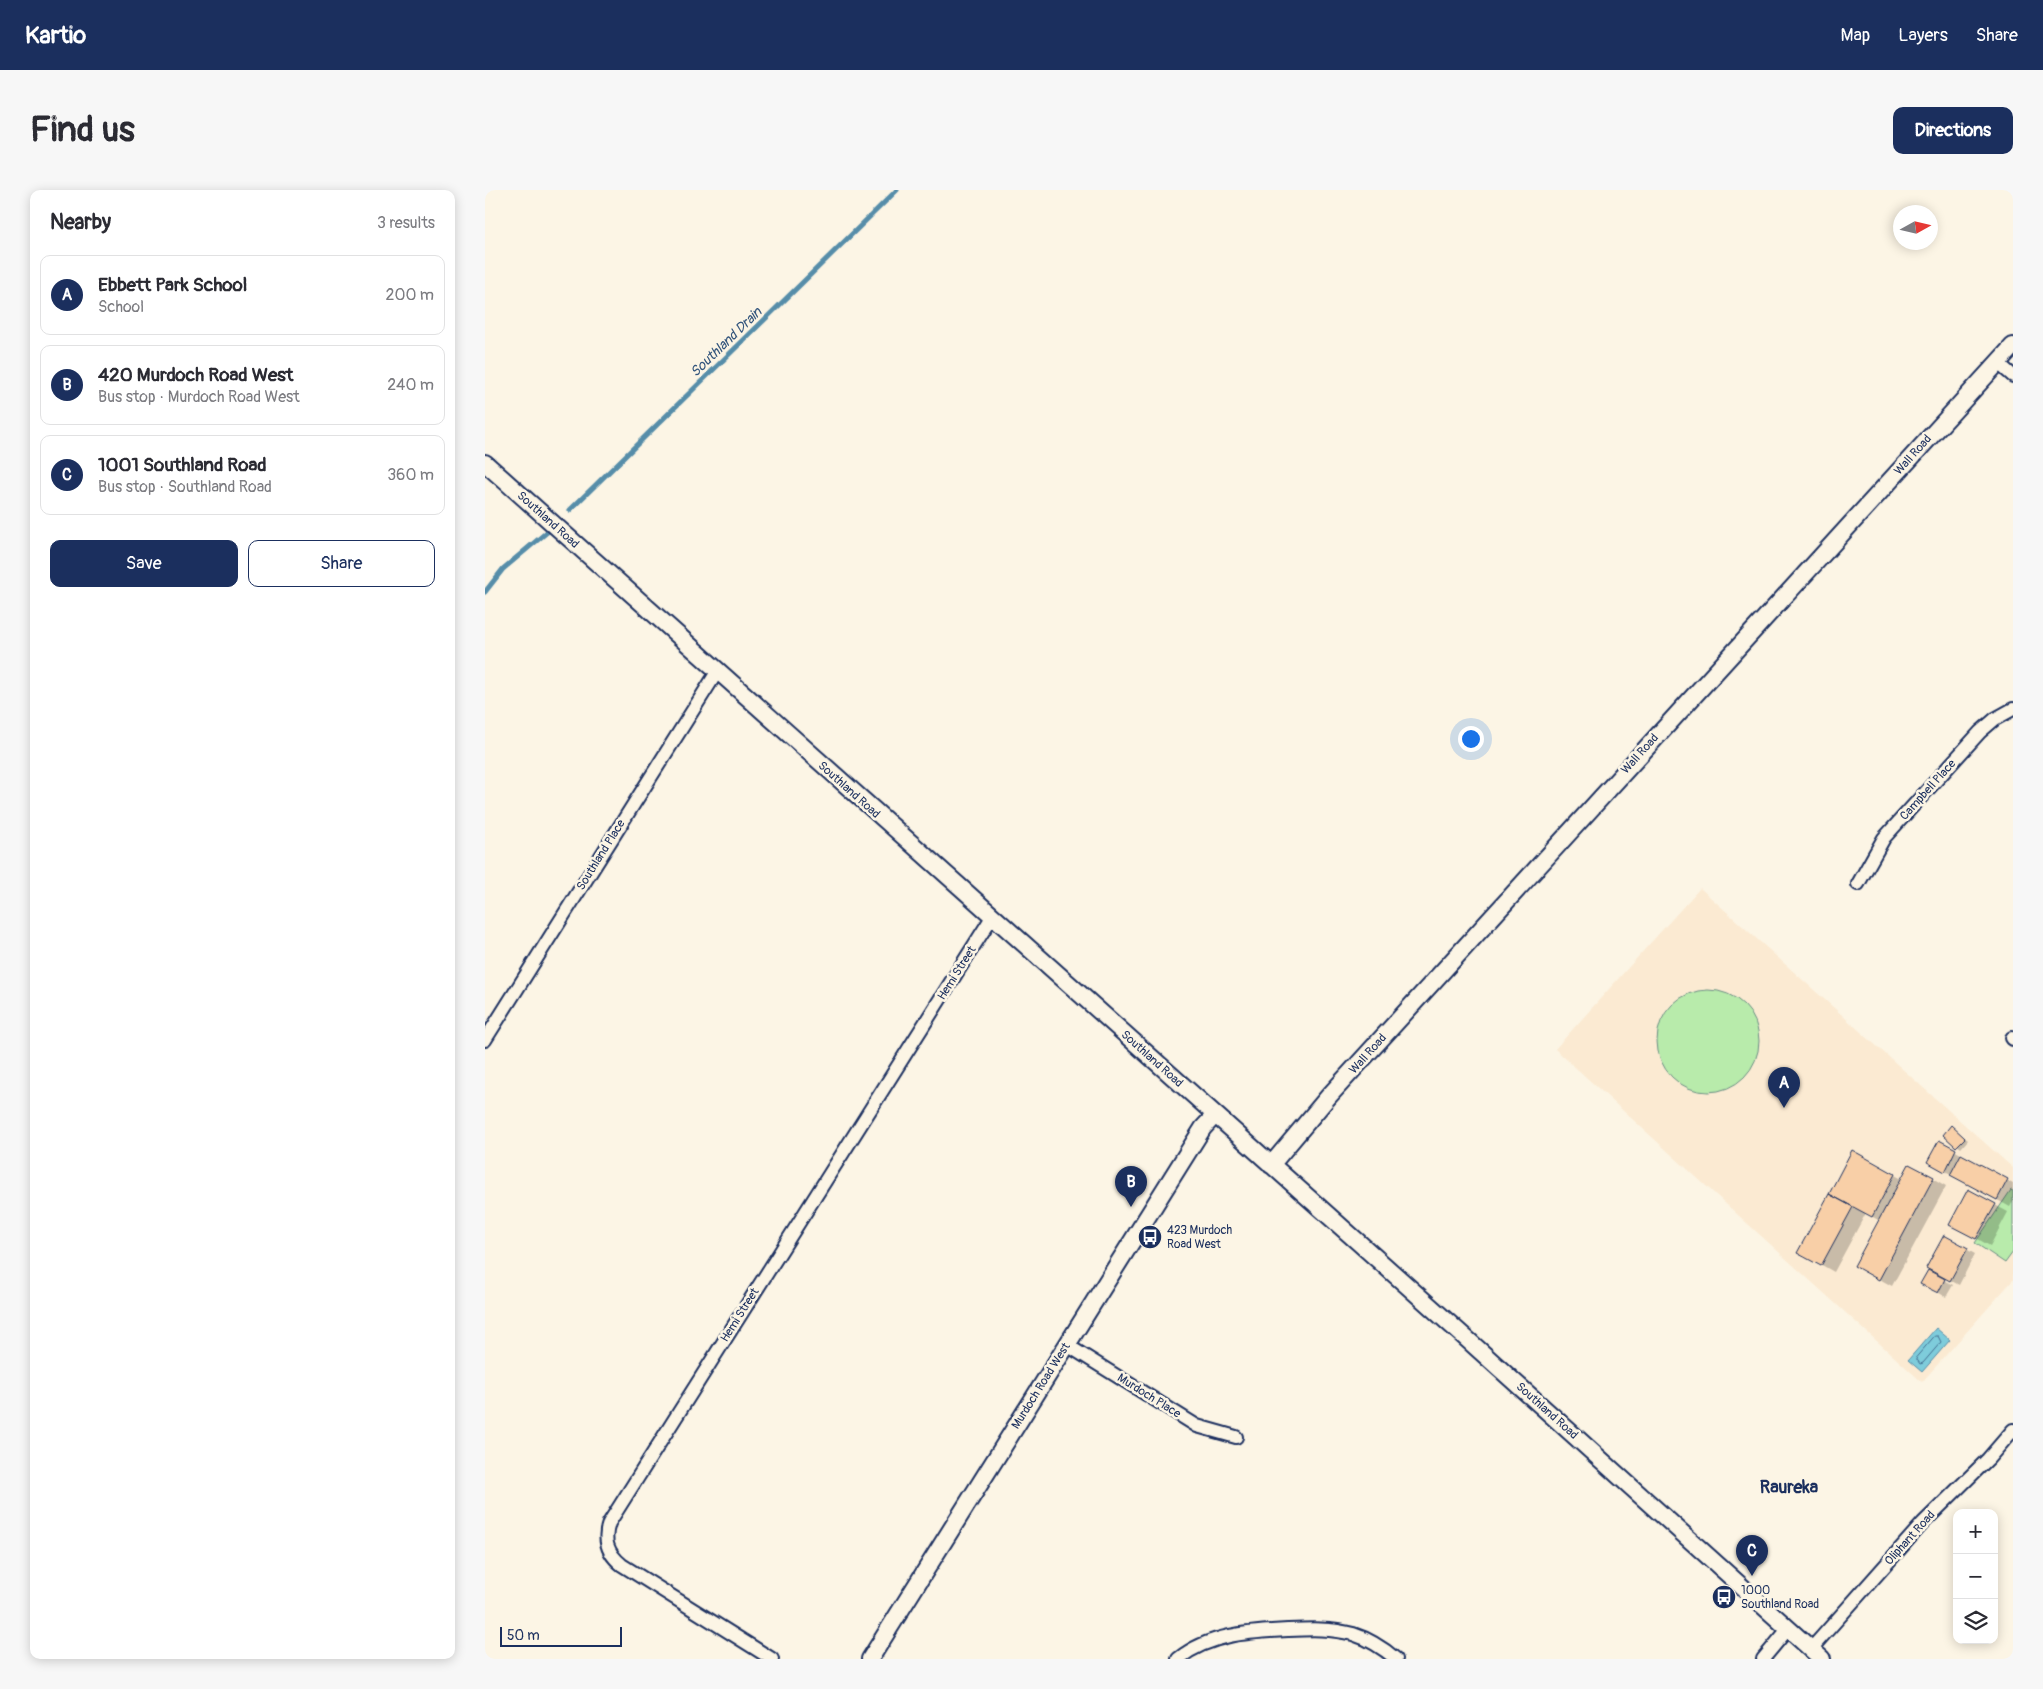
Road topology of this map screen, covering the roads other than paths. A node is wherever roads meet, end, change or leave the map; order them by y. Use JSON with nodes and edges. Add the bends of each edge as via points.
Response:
{"nodes":[{"id":1,"x":2013,"y":346,"type":"edge"},
{"id":2,"x":1997,"y":362,"type":"junction"},
{"id":3,"x":2013,"y":376,"type":"edge"},
{"id":4,"x":485,"y":464,"type":"edge"},
{"id":5,"x":717,"y":672,"type":"junction"},
{"id":6,"x":2013,"y":709,"type":"edge"},
{"id":7,"x":1858,"y":884,"type":"dead end"},
{"id":8,"x":992,"y":917,"type":"junction"},
{"id":9,"x":485,"y":1040,"type":"edge"},
{"id":10,"x":1215,"y":1115,"type":"junction"},
{"id":11,"x":1271,"y":1166,"type":"junction"},
{"id":12,"x":1067,"y":1345,"type":"junction"},
{"id":13,"x":2013,"y":1430,"type":"edge"},
{"id":14,"x":1236,"y":1437,"type":"dead end"},
{"id":15,"x":1789,"y":1629,"type":"junction"},
{"id":16,"x":1816,"y":1654,"type":"edge"},
{"id":17,"x":772,"y":1659,"type":"edge"},
{"id":18,"x":869,"y":1659,"type":"edge"},
{"id":19,"x":1178,"y":1659,"type":"edge"},
{"id":20,"x":1396,"y":1659,"type":"edge"},
{"id":21,"x":1763,"y":1659,"type":"edge"}],
"edges":[{"from":1,"to":2,"type":"street","name":"Wall Road"},
{"from":2,"to":3,"type":"street"},
{"from":2,"to":11,"type":"street","name":"Wall Road","via":[[1343,1081]]},
{"from":4,"to":5,"type":"street","name":"Southland Road"},
{"from":5,"to":8,"type":"street","name":"Southland Road"},
{"from":5,"to":9,"type":"street","name":"Southland Place"},
{"from":6,"to":7,"type":"street","name":"Campbell Place","via":[[1981,732],[1884,838]]},
{"from":8,"to":10,"type":"street","name":"Southland Road"},
{"from":8,"to":17,"type":"street","name":"Hemi Street","via":[[619,1506],[605,1534],[609,1552],[621,1564]]},
{"from":10,"to":11,"type":"street","name":"Southland Road"},
{"from":10,"to":12,"type":"street","name":"Murdoch Road West","via":[[1203,1128]]},
{"from":11,"to":15,"type":"street","name":"Southland Road"},
{"from":12,"to":14,"type":"street","name":"Murdoch Place","via":[[1197,1426]]},
{"from":12,"to":18,"type":"street","name":"Murdoch Road West"},
{"from":13,"to":16,"type":"street","name":"Oliphant Road","via":[[1923,1523]]},
{"from":15,"to":16,"type":"street","name":"Southland Road"},
{"from":15,"to":21,"type":"street"},
{"from":19,"to":20,"type":"street","via":[[1206,1642],[1231,1635],[1315,1629],[1354,1635],[1375,1644]]}]}
